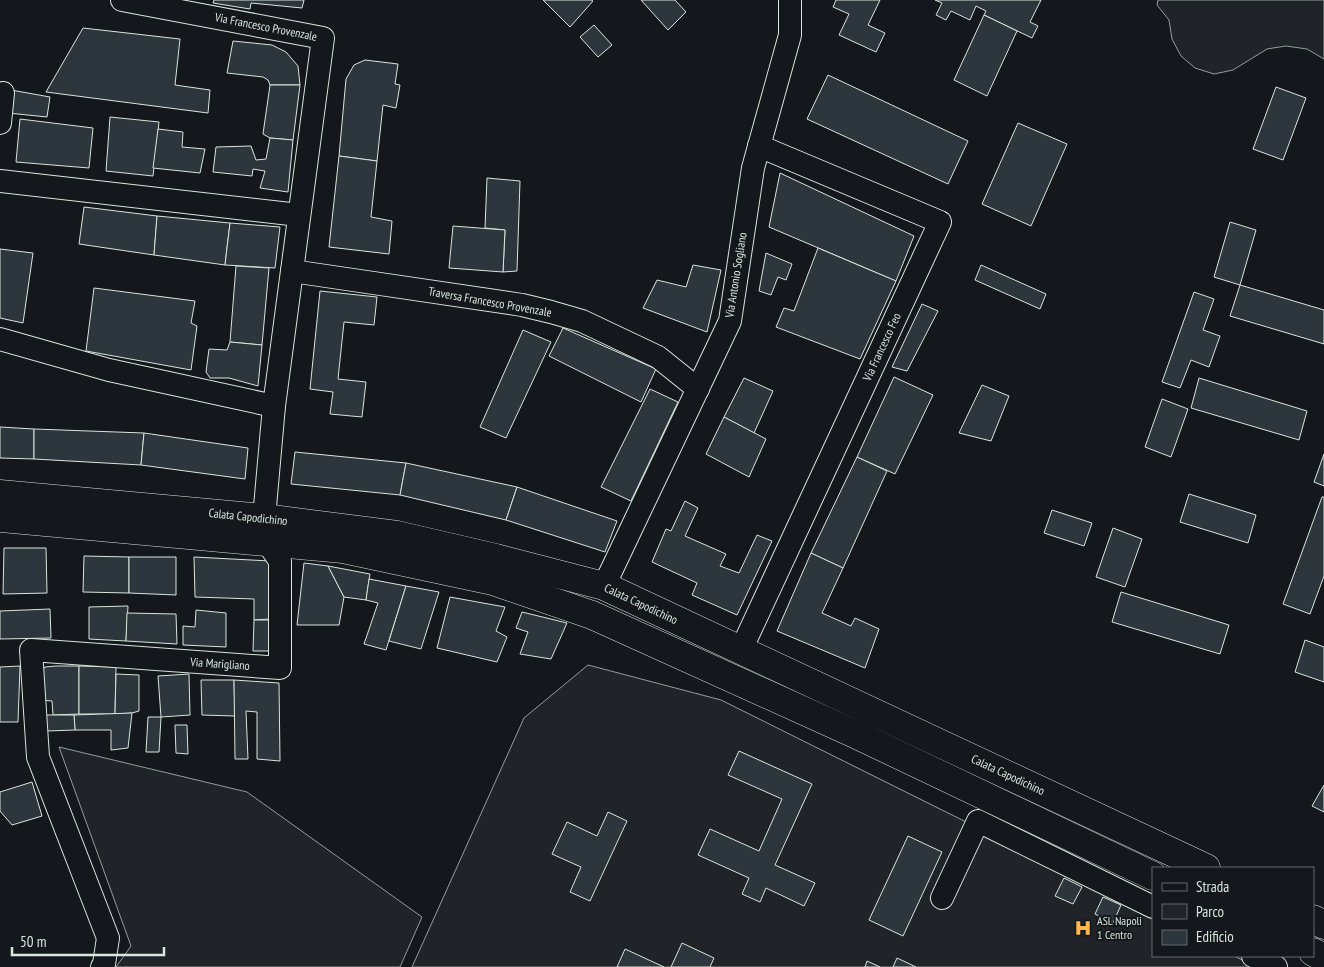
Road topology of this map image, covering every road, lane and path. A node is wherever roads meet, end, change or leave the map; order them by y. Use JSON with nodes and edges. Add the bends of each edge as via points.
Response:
{"nodes":[{"id":1,"x":122,"y":0,"type":"edge"},
{"id":2,"x":790,"y":0,"type":"edge"},
{"id":3,"x":3,"y":93,"type":"dead end"},
{"id":4,"x":0,"y":123,"type":"edge"},
{"id":5,"x":759,"y":146,"type":"junction"},
{"id":6,"x":0,"y":181,"type":"edge"},
{"id":7,"x":299,"y":215,"type":"junction"},
{"id":8,"x":292,"y":271,"type":"junction"},
{"id":9,"x":0,"y":339,"type":"edge"},
{"id":10,"x":698,"y":389,"type":"junction"},
{"id":11,"x":274,"y":406,"type":"junction"},
{"id":12,"x":0,"y":494,"type":"edge"},
{"id":13,"x":0,"y":518,"type":"edge"},
{"id":14,"x":266,"y":530,"type":"junction"},
{"id":15,"x":604,"y":586,"type":"junction"},
{"id":16,"x":592,"y":615,"type":"junction"},
{"id":17,"x":741,"y":650,"type":"junction"},
{"id":18,"x":1204,"y":867,"type":"edge"},
{"id":19,"x":1152,"y":876,"type":"edge"},
{"id":20,"x":942,"y":898,"type":"dead end"},
{"id":21,"x":1152,"y":907,"type":"edge"},
{"id":22,"x":1255,"y":957,"type":"edge"},
{"id":23,"x":102,"y":967,"type":"edge"},
{"id":24,"x":1276,"y":967,"type":"edge"}],
"edges":[{"from":1,"to":7,"type":"street","name":"Via Francesco Provenzale","via":[[323,38]]},
{"from":2,"to":5,"type":"street","name":"Via Antonio Sogliano","via":[[790,35]]},
{"from":3,"to":4,"type":"street"},
{"from":5,"to":10,"type":"street","name":"Via Antonio Sogliano","via":[[730,320]]},
{"from":5,"to":17,"type":"street","name":"Via Francesco Feo","via":[[940,222]]},
{"from":6,"to":7,"type":"street"},
{"from":7,"to":8,"type":"street","name":"Via Francesco Provenzale"},
{"from":8,"to":10,"type":"street","name":"Traversa Francesco Provenzale","via":[[512,304],[582,321],[658,357]]},
{"from":8,"to":11,"type":"street","name":"Via Francesco Provenzale"},
{"from":9,"to":11,"type":"street","via":[[109,370]]},
{"from":10,"to":15,"type":"street","name":"Via Antonio Sogliano"},
{"from":11,"to":14,"type":"street","name":"Via Francesco Provenzale"},
{"from":12,"to":14,"type":"main road","name":"Calata Capodichino"},
{"from":13,"to":14,"type":"main road","name":"Calata Capodichino"},
{"from":14,"to":15,"type":"main road","name":"Calata Capodichino","via":[[397,535]]},
{"from":14,"to":16,"type":"main road","name":"Calata Capodichino","via":[[493,581]]},
{"from":14,"to":23,"type":"street","name":"Via Marigliano","via":[[280,561],[280,668],[31,650],[38,757],[108,938]]},
{"from":15,"to":16,"type":"main road","name":"Via Antonio Sogliano"},
{"from":15,"to":17,"type":"main road","name":"Calata Capodichino"},
{"from":16,"to":19,"type":"main road","name":"Calata Capodichino","via":[[855,734]]},
{"from":17,"to":18,"type":"main road","name":"Calata Capodichino"},
{"from":20,"to":21,"type":"street","via":[[978,821]]},
{"from":22,"to":24,"type":"street"}]}
